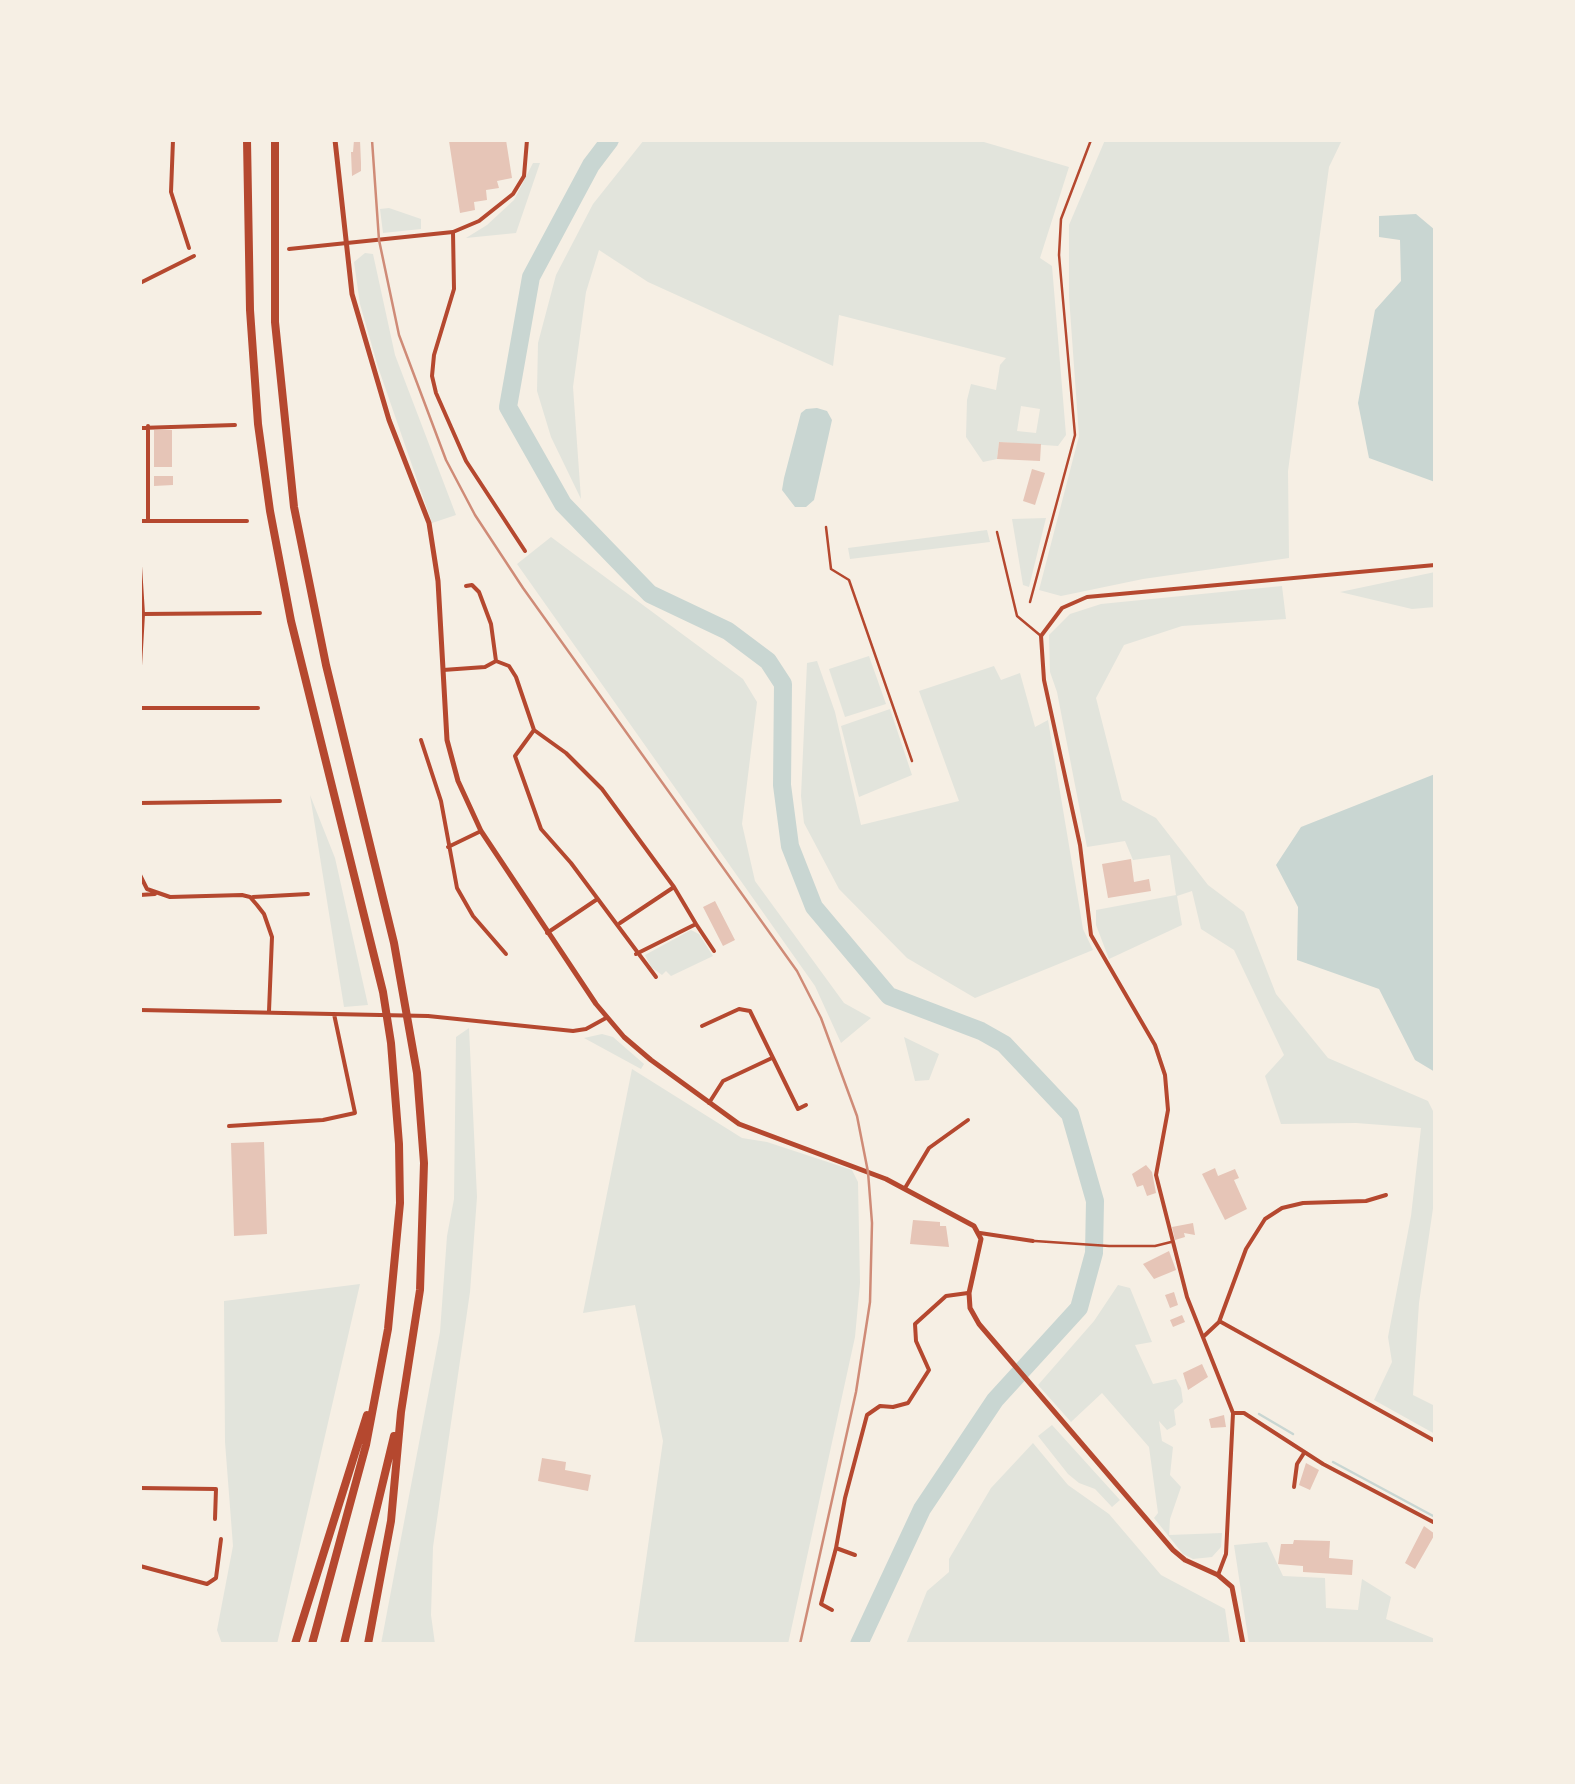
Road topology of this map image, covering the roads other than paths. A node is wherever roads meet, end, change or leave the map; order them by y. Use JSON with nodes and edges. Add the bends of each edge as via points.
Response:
{"nodes":[{"id":1,"x":173,"y":140,"type":"edge"},
{"id":2,"x":248,"y":140,"type":"edge"},
{"id":3,"x":276,"y":140,"type":"edge"},
{"id":4,"x":335,"y":140,"type":"edge"},
{"id":5,"x":527,"y":140,"type":"edge"},
{"id":6,"x":1092,"y":140,"type":"edge"},
{"id":7,"x":453,"y":232,"type":"junction"},
{"id":8,"x":345,"y":242,"type":"junction"},
{"id":9,"x":189,"y":248,"type":"dead end"},
{"id":10,"x":289,"y":249,"type":"dead end"},
{"id":11,"x":194,"y":256,"type":"dead end"},
{"id":12,"x":140,"y":283,"type":"edge"},
{"id":13,"x":235,"y":425,"type":"dead end"},
{"id":14,"x":148,"y":426,"type":"junction"},
{"id":15,"x":140,"y":428,"type":"edge"},
{"id":16,"x":148,"y":520,"type":"junction"},
{"id":17,"x":247,"y":520,"type":"dead end"},
{"id":18,"x":140,"y":521,"type":"edge"},
{"id":19,"x":996,"y":532,"type":"dead end"},
{"id":20,"x":524,"y":551,"type":"dead end"},
{"id":21,"x":1435,"y":565,"type":"edge"},
{"id":22,"x":140,"y":566,"type":"edge"},
{"id":23,"x":466,"y":586,"type":"dead end"},
{"id":24,"x":1030,"y":602,"type":"dead end"},
{"id":25,"x":260,"y":613,"type":"dead end"},
{"id":26,"x":143,"y":614,"type":"junction"},
{"id":27,"x":1041,"y":636,"type":"junction"},
{"id":28,"x":496,"y":660,"type":"junction"},
{"id":29,"x":140,"y":666,"type":"edge"},
{"id":30,"x":442,"y":670,"type":"junction"},
{"id":31,"x":140,"y":708,"type":"edge"},
{"id":32,"x":258,"y":708,"type":"dead end"},
{"id":33,"x":534,"y":730,"type":"junction"},
{"id":34,"x":420,"y":740,"type":"dead end"},
{"id":35,"x":280,"y":801,"type":"dead end"},
{"id":36,"x":140,"y":803,"type":"edge"},
{"id":37,"x":481,"y":831,"type":"junction"},
{"id":38,"x":448,"y":847,"type":"junction"},
{"id":39,"x":140,"y":875,"type":"edge"},
{"id":40,"x":674,"y":886,"type":"junction"},
{"id":41,"x":161,"y":894,"type":"junction"},
{"id":42,"x":308,"y":894,"type":"dead end"},
{"id":43,"x":140,"y":895,"type":"edge"},
{"id":44,"x":250,"y":898,"type":"junction"},
{"id":45,"x":596,"y":900,"type":"junction"},
{"id":46,"x":618,"y":924,"type":"junction"},
{"id":47,"x":696,"y":924,"type":"junction"},
{"id":48,"x":547,"y":933,"type":"junction"},
{"id":49,"x":714,"y":950,"type":"dead end"},
{"id":50,"x":506,"y":954,"type":"dead end"},
{"id":51,"x":636,"y":954,"type":"junction"},
{"id":52,"x":656,"y":977,"type":"dead end"},
{"id":53,"x":140,"y":1010,"type":"edge"},
{"id":54,"x":268,"y":1012,"type":"junction"},
{"id":55,"x":334,"y":1014,"type":"junction"},
{"id":56,"x":606,"y":1017,"type":"junction"},
{"id":57,"x":702,"y":1026,"type":"dead end"},
{"id":58,"x":772,"y":1058,"type":"junction"},
{"id":59,"x":708,"y":1104,"type":"junction"},
{"id":60,"x":806,"y":1105,"type":"dead end"},
{"id":61,"x":968,"y":1120,"type":"dead end"},
{"id":62,"x":229,"y":1126,"type":"dead end"},
{"id":63,"x":905,"y":1188,"type":"junction"},
{"id":64,"x":1386,"y":1195,"type":"dead end"},
{"id":65,"x":980,"y":1233,"type":"junction"},
{"id":66,"x":1034,"y":1241,"type":"joint"},
{"id":67,"x":1172,"y":1242,"type":"junction"},
{"id":68,"x":969,"y":1294,"type":"junction"},
{"id":69,"x":1219,"y":1322,"type":"junction"},
{"id":70,"x":1203,"y":1337,"type":"junction"},
{"id":71,"x":376,"y":1386,"type":"junction"},
{"id":72,"x":401,"y":1412,"type":"junction"},
{"id":73,"x":1234,"y":1413,"type":"junction"},
{"id":74,"x":1435,"y":1441,"type":"edge"},
{"id":75,"x":1304,"y":1453,"type":"junction"},
{"id":76,"x":1294,"y":1487,"type":"dead end"},
{"id":77,"x":140,"y":1488,"type":"edge"},
{"id":78,"x":215,"y":1518,"type":"dead end"},
{"id":79,"x":1435,"y":1523,"type":"edge"},
{"id":80,"x":221,"y":1539,"type":"dead end"},
{"id":81,"x":836,"y":1548,"type":"junction"},
{"id":82,"x":855,"y":1555,"type":"dead end"},
{"id":83,"x":140,"y":1566,"type":"edge"},
{"id":84,"x":1218,"y":1574,"type":"junction"},
{"id":85,"x":832,"y":1610,"type":"dead end"},
{"id":86,"x":294,"y":1644,"type":"edge"},
{"id":87,"x":312,"y":1644,"type":"edge"},
{"id":88,"x":344,"y":1644,"type":"edge"},
{"id":89,"x":368,"y":1644,"type":"edge"},
{"id":90,"x":1243,"y":1644,"type":"edge"}],
"edges":[{"from":1,"to":9,"type":"street","via":[[171,192]]},
{"from":2,"to":71,"type":"highway","via":[[250,310],[270,511],[391,1043],[400,1203]]},
{"from":3,"to":72,"type":"highway","via":[[275,322],[294,507],[403,990],[424,1163],[423,1250]]},
{"from":4,"to":8,"type":"street"},
{"from":5,"to":7,"type":"street","via":[[524,176],[513,194]]},
{"from":6,"to":24,"type":"street","via":[[1061,219],[1075,435]]},
{"from":7,"to":8,"type":"street"},
{"from":7,"to":20,"type":"street","via":[[454,289],[432,376],[466,461]]},
{"from":8,"to":10,"type":"street"},
{"from":8,"to":30,"type":"street","via":[[364,341],[429,524]]},
{"from":11,"to":12,"type":"street"},
{"from":13,"to":14,"type":"street"},
{"from":14,"to":15,"type":"street"},
{"from":14,"to":16,"type":"street"},
{"from":16,"to":17,"type":"street"},
{"from":16,"to":18,"type":"street"},
{"from":19,"to":27,"type":"street","via":[[1017,616]]},
{"from":21,"to":27,"type":"street","via":[[1087,598],[1062,608]]},
{"from":22,"to":26,"type":"street"},
{"from":23,"to":28,"type":"street","via":[[478,592],[491,624]]},
{"from":25,"to":26,"type":"street"},
{"from":26,"to":29,"type":"street"},
{"from":27,"to":67,"type":"street","via":[[1091,935],[1155,1045],[1165,1076],[1168,1110],[1156,1175]]},
{"from":28,"to":30,"type":"street"},
{"from":28,"to":33,"type":"street","via":[[516,677]]},
{"from":30,"to":37,"type":"street","via":[[448,740]]},
{"from":31,"to":32,"type":"street"},
{"from":33,"to":40,"type":"street","via":[[602,789]]},
{"from":33,"to":45,"type":"street","via":[[515,756],[526,792],[541,830]]},
{"from":34,"to":38,"type":"street","via":[[442,801]]},
{"from":35,"to":36,"type":"street"},
{"from":37,"to":38,"type":"street"},
{"from":37,"to":48,"type":"street"},
{"from":38,"to":50,"type":"street","via":[[462,900]]},
{"from":39,"to":41,"type":"street","via":[[148,889]]},
{"from":40,"to":46,"type":"street"},
{"from":40,"to":47,"type":"street"},
{"from":41,"to":43,"type":"street"},
{"from":41,"to":44,"type":"street"},
{"from":42,"to":44,"type":"street"},
{"from":44,"to":54,"type":"street","via":[[272,937]]},
{"from":45,"to":46,"type":"street"},
{"from":45,"to":48,"type":"street"},
{"from":46,"to":51,"type":"street"},
{"from":47,"to":49,"type":"street"},
{"from":47,"to":51,"type":"street"},
{"from":48,"to":56,"type":"street"},
{"from":51,"to":52,"type":"street"},
{"from":53,"to":54,"type":"street"},
{"from":54,"to":55,"type":"street"},
{"from":55,"to":56,"type":"street","via":[[573,1031]]},
{"from":55,"to":62,"type":"street","via":[[355,1113]]},
{"from":56,"to":59,"type":"street"},
{"from":57,"to":58,"type":"street","via":[[739,1008],[750,1012]]},
{"from":58,"to":59,"type":"street","via":[[723,1081]]},
{"from":58,"to":60,"type":"street","via":[[798,1109]]},
{"from":59,"to":63,"type":"street","via":[[757,1133]]},
{"from":61,"to":63,"type":"street","via":[[930,1148]]},
{"from":63,"to":65,"type":"street"},
{"from":64,"to":69,"type":"street","via":[[1303,1203],[1266,1218]]},
{"from":65,"to":66,"type":"street"},
{"from":65,"to":68,"type":"street"},
{"from":66,"to":67,"type":"street"},
{"from":67,"to":70,"type":"street"},
{"from":68,"to":81,"type":"street","via":[[946,1296],[915,1324],[929,1370],[908,1403],[867,1415]]},
{"from":68,"to":84,"type":"street","via":[[970,1308],[994,1343],[1173,1550]]},
{"from":69,"to":70,"type":"street"},
{"from":69,"to":74,"type":"street"},
{"from":70,"to":73,"type":"street"},
{"from":71,"to":86,"type":"highway"},
{"from":71,"to":87,"type":"highway"},
{"from":72,"to":88,"type":"highway"},
{"from":72,"to":89,"type":"highway","via":[[392,1522]]},
{"from":73,"to":75,"type":"street"},
{"from":73,"to":84,"type":"street","via":[[1226,1554]]},
{"from":75,"to":76,"type":"street"},
{"from":75,"to":79,"type":"street"},
{"from":77,"to":78,"type":"street","via":[[216,1488]]},
{"from":80,"to":83,"type":"street","via":[[216,1578],[206,1584]]},
{"from":81,"to":82,"type":"street"},
{"from":81,"to":85,"type":"street","via":[[821,1604]]},
{"from":84,"to":90,"type":"street","via":[[1232,1587]]}]}
